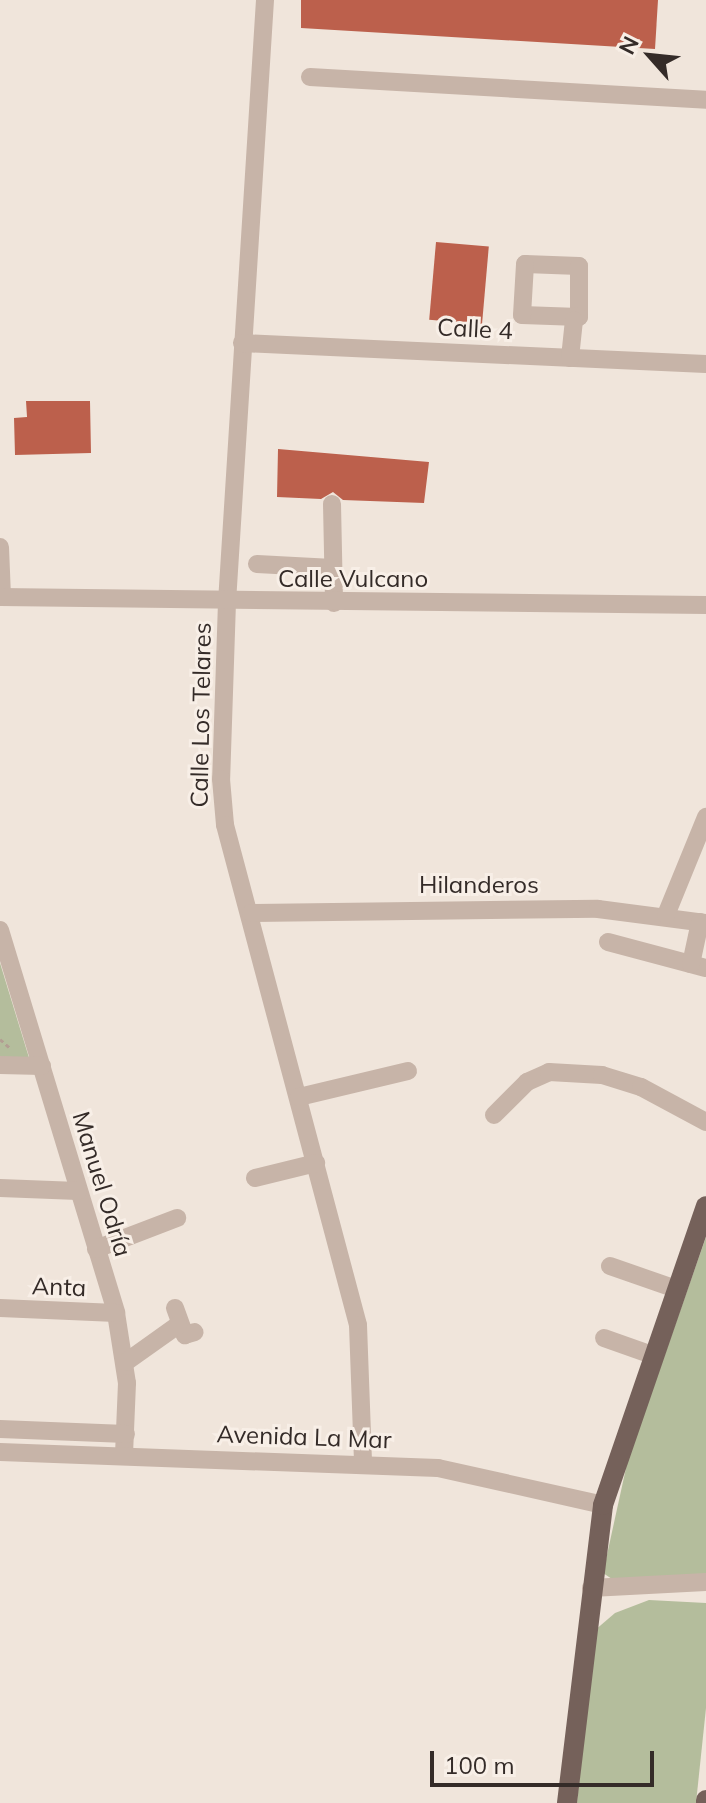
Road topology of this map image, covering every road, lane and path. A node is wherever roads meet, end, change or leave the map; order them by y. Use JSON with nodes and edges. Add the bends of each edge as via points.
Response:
{"nodes":[{"id":1,"x":265,"y":0,"type":"edge"},
{"id":2,"x":310,"y":77,"type":"dead end"},
{"id":3,"x":706,"y":100,"type":"edge"},
{"id":4,"x":574,"y":320,"type":"dead end"},
{"id":5,"x":242,"y":343,"type":"junction"},
{"id":6,"x":570,"y":358,"type":"junction"},
{"id":7,"x":706,"y":364,"type":"edge"},
{"id":8,"x":332,"y":504,"type":"dead end"},
{"id":9,"x":0,"y":547,"type":"edge"},
{"id":10,"x":257,"y":564,"type":"dead end"},
{"id":11,"x":333,"y":568,"type":"junction"},
{"id":12,"x":1,"y":597,"type":"edge"},
{"id":13,"x":227,"y":602,"type":"junction"},
{"id":14,"x":334,"y":603,"type":"junction"},
{"id":15,"x":706,"y":605,"type":"edge"},
{"id":16,"x":706,"y":817,"type":"edge"},
{"id":17,"x":251,"y":913,"type":"junction"},
{"id":18,"x":666,"y":915,"type":"junction"},
{"id":19,"x":703,"y":922,"type":"edge"},
{"id":20,"x":0,"y":930,"type":"edge"},
{"id":21,"x":608,"y":942,"type":"dead end"},
{"id":22,"x":698,"y":966,"type":"edge"},
{"id":23,"x":0,"y":1039,"type":"edge"},
{"id":24,"x":16,"y":1053,"type":"dead end"},
{"id":25,"x":0,"y":1065,"type":"edge"},
{"id":26,"x":42,"y":1066,"type":"junction"},
{"id":27,"x":408,"y":1071,"type":"dead end"},
{"id":28,"x":299,"y":1097,"type":"junction"},
{"id":29,"x":494,"y":1115,"type":"dead end"},
{"id":30,"x":706,"y":1122,"type":"edge"},
{"id":31,"x":316,"y":1163,"type":"junction"},
{"id":32,"x":255,"y":1178,"type":"dead end"},
{"id":33,"x":0,"y":1188,"type":"edge"},
{"id":34,"x":78,"y":1191,"type":"junction"},
{"id":35,"x":706,"y":1206,"type":"edge"},
{"id":36,"x":177,"y":1218,"type":"dead end"},
{"id":37,"x":96,"y":1249,"type":"junction"},
{"id":38,"x":610,"y":1266,"type":"dead end"},
{"id":39,"x":676,"y":1289,"type":"junction"},
{"id":40,"x":0,"y":1308,"type":"edge"},
{"id":41,"x":116,"y":1313,"type":"junction"},
{"id":42,"x":183,"y":1322,"type":"dead end"},
{"id":43,"x":604,"y":1338,"type":"dead end"},
{"id":44,"x":652,"y":1355,"type":"junction"},
{"id":45,"x":126,"y":1362,"type":"junction"},
{"id":46,"x":0,"y":1429,"type":"edge"},
{"id":47,"x":126,"y":1434,"type":"junction"},
{"id":48,"x":0,"y":1452,"type":"edge"},
{"id":49,"x":124,"y":1456,"type":"junction"},
{"id":50,"x":363,"y":1461,"type":"junction"},
{"id":51,"x":603,"y":1505,"type":"junction"},
{"id":52,"x":706,"y":1582,"type":"edge"},
{"id":53,"x":591,"y":1588,"type":"junction"},
{"id":54,"x":567,"y":1803,"type":"edge"}],
"edges":[{"from":1,"to":5,"type":"street","name":"Calle Los Telares"},
{"from":2,"to":3,"type":"street"},
{"from":4,"to":6,"type":"street"},
{"from":5,"to":6,"type":"street","name":"Calle 4"},
{"from":5,"to":13,"type":"street","name":"Calle Los Telares"},
{"from":6,"to":7,"type":"street","name":"Calle 4"},
{"from":8,"to":11,"type":"street"},
{"from":9,"to":12,"type":"street"},
{"from":10,"to":11,"type":"street"},
{"from":11,"to":14,"type":"street"},
{"from":12,"to":13,"type":"street","name":"Calle Vulcano"},
{"from":13,"to":14,"type":"street","name":"Calle Vulcano"},
{"from":13,"to":17,"type":"street","name":"Calle Los Telares","via":[[221,779],[225,825]]},
{"from":14,"to":15,"type":"street","name":"Calle Vulcano"},
{"from":16,"to":18,"type":"street"},
{"from":17,"to":18,"type":"street","name":"Hilanderos","via":[[495,908]]},
{"from":17,"to":28,"type":"street","name":"Calle Los Telares"},
{"from":18,"to":19,"type":"street","name":"Hilanderos"},
{"from":19,"to":22,"type":"street"},
{"from":20,"to":26,"type":"street","name":"Manuel Odría"},
{"from":21,"to":22,"type":"street"},
{"from":23,"to":24,"type":"path"},
{"from":25,"to":26,"type":"street"},
{"from":26,"to":34,"type":"street","name":"Manuel Odría"},
{"from":27,"to":28,"type":"street"},
{"from":28,"to":31,"type":"street","name":"Calle Los Telares"},
{"from":29,"to":30,"type":"street","via":[[527,1082],[549,1072],[602,1075],[641,1087]]},
{"from":31,"to":32,"type":"street"},
{"from":31,"to":50,"type":"street","name":"Calle Los Telares","via":[[358,1325]]},
{"from":33,"to":34,"type":"street"},
{"from":34,"to":37,"type":"street","name":"Manuel Odría"},
{"from":35,"to":39,"type":"main road"},
{"from":36,"to":37,"type":"street"},
{"from":37,"to":41,"type":"street","name":"Manuel Odría"},
{"from":38,"to":39,"type":"street"},
{"from":39,"to":44,"type":"main road"},
{"from":40,"to":41,"type":"street","name":"Anta"},
{"from":41,"to":45,"type":"street","name":"Manuel Odría"},
{"from":42,"to":45,"type":"street"},
{"from":43,"to":44,"type":"street"},
{"from":44,"to":51,"type":"main road"},
{"from":45,"to":47,"type":"street","name":"Manuel Odría"},
{"from":46,"to":47,"type":"street"},
{"from":47,"to":49,"type":"street","name":"Manuel Odría"},
{"from":48,"to":49,"type":"street","name":"Avenida La Mar"},
{"from":49,"to":50,"type":"street","name":"Avenida La Mar"},
{"from":50,"to":51,"type":"street","name":"Avenida La Mar","via":[[461,1470]]},
{"from":51,"to":53,"type":"main road"},
{"from":52,"to":53,"type":"street"},
{"from":53,"to":54,"type":"main road"}]}
